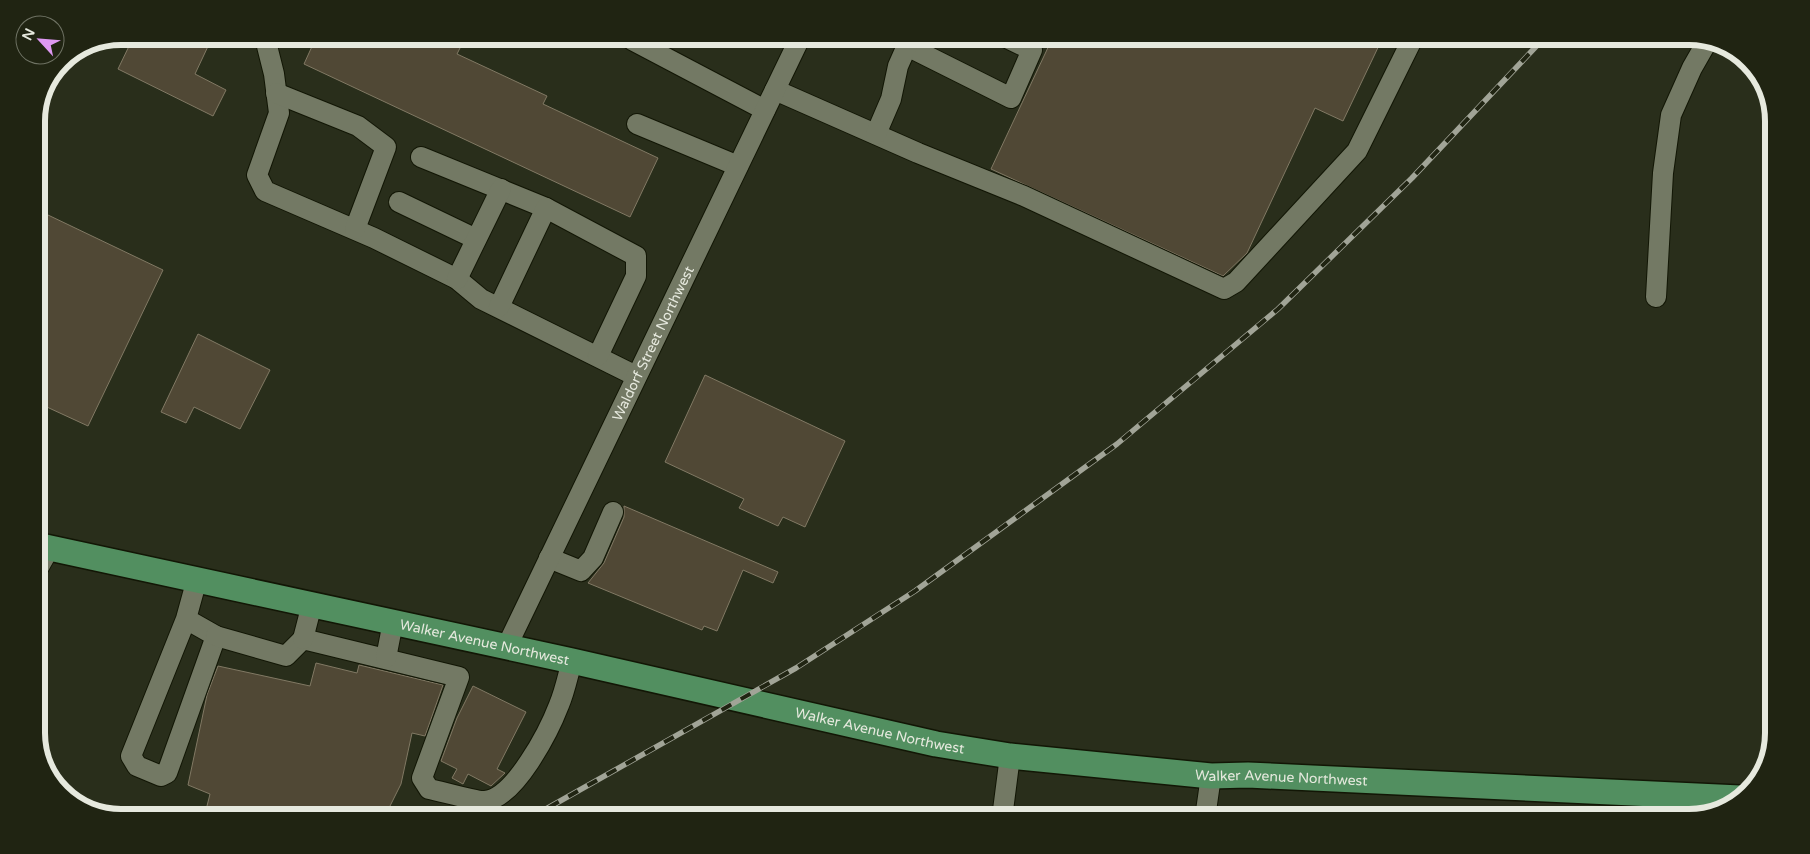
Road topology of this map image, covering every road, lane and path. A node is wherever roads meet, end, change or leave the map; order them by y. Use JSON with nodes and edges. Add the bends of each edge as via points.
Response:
{"nodes":[{"id":1,"x":267,"y":45,"type":"edge"},
{"id":2,"x":642,"y":45,"type":"edge"},
{"id":3,"x":797,"y":45,"type":"edge"},
{"id":4,"x":907,"y":45,"type":"edge"},
{"id":5,"x":912,"y":45,"type":"edge"},
{"id":6,"x":1022,"y":45,"type":"edge"},
{"id":7,"x":1410,"y":45,"type":"edge"},
{"id":8,"x":1704,"y":46,"type":"edge"},
{"id":9,"x":775,"y":90,"type":"junction"},
{"id":10,"x":276,"y":93,"type":"junction"},
{"id":11,"x":765,"y":110,"type":"junction"},
{"id":12,"x":637,"y":124,"type":"dead end"},
{"id":13,"x":876,"y":134,"type":"junction"},
{"id":14,"x":421,"y":157,"type":"dead end"},
{"id":15,"x":738,"y":166,"type":"junction"},
{"id":16,"x":501,"y":189,"type":"junction"},
{"id":17,"x":399,"y":202,"type":"dead end"},
{"id":18,"x":546,"y":208,"type":"junction"},
{"id":19,"x":354,"y":229,"type":"junction"},
{"id":20,"x":476,"y":239,"type":"junction"},
{"id":21,"x":457,"y":279,"type":"junction"},
{"id":22,"x":1656,"y":298,"type":"dead end"},
{"id":23,"x":499,"y":307,"type":"junction"},
{"id":24,"x":598,"y":356,"type":"junction"},
{"id":25,"x":636,"y":376,"type":"junction"},
{"id":26,"x":612,"y":512,"type":"dead end"},
{"id":27,"x":45,"y":546,"type":"edge"},
{"id":28,"x":549,"y":558,"type":"junction"},
{"id":29,"x":197,"y":579,"type":"junction"},
{"id":30,"x":312,"y":604,"type":"junction"},
{"id":31,"x":186,"y":619,"type":"junction"},
{"id":32,"x":393,"y":622,"type":"junction"},
{"id":33,"x":216,"y":636,"type":"junction"},
{"id":34,"x":303,"y":640,"type":"junction"},
{"id":35,"x":507,"y":646,"type":"junction"},
{"id":36,"x":386,"y":658,"type":"junction"},
{"id":37,"x":572,"y":661,"type":"junction"},
{"id":38,"x":1010,"y":756,"type":"junction"},
{"id":39,"x":1211,"y":776,"type":"junction"},
{"id":40,"x":1728,"y":797,"type":"edge"},
{"id":41,"x":1003,"y":809,"type":"edge"},
{"id":42,"x":1206,"y":809,"type":"edge"}],
"edges":[{"from":1,"to":10,"type":"street"},
{"from":2,"to":11,"type":"street"},
{"from":3,"to":9,"type":"street","name":"Waldorf Street Northwest"},
{"from":4,"to":13,"type":"street","via":[[898,66],[891,99]]},
{"from":5,"to":6,"type":"street","via":[[1010,98],[1032,50]]},
{"from":7,"to":13,"type":"street","via":[[1357,151],[1236,282],[1224,289],[1024,196]]},
{"from":8,"to":22,"type":"street","via":[[1671,115],[1663,173]]},
{"from":9,"to":11,"type":"street","name":"Waldorf Street Northwest"},
{"from":9,"to":13,"type":"street"},
{"from":10,"to":19,"type":"street","via":[[279,113],[257,175],[265,191]]},
{"from":10,"to":19,"type":"street","via":[[358,126],[386,148]]},
{"from":11,"to":15,"type":"street","name":"Waldorf Street Northwest"},
{"from":12,"to":15,"type":"street"},
{"from":14,"to":16,"type":"street"},
{"from":15,"to":25,"type":"street","name":"Waldorf Street Northwest"},
{"from":16,"to":18,"type":"street"},
{"from":16,"to":20,"type":"street"},
{"from":17,"to":20,"type":"street"},
{"from":18,"to":23,"type":"street"},
{"from":18,"to":24,"type":"street","via":[[636,256],[636,276]]},
{"from":19,"to":21,"type":"street"},
{"from":20,"to":21,"type":"street"},
{"from":21,"to":23,"type":"street","via":[[482,299]]},
{"from":23,"to":24,"type":"street"},
{"from":24,"to":25,"type":"street"},
{"from":25,"to":28,"type":"street","name":"Waldorf Street Northwest"},
{"from":26,"to":28,"type":"street","via":[[593,558],[581,571]]},
{"from":27,"to":29,"type":"main road","name":"Walker Avenue Northwest"},
{"from":28,"to":35,"type":"street","name":"Waldorf Street Northwest"},
{"from":29,"to":30,"type":"main road","name":"Walker Avenue Northwest"},
{"from":29,"to":31,"type":"street"},
{"from":30,"to":32,"type":"main road","name":"Walker Avenue Northwest"},
{"from":30,"to":34,"type":"street"},
{"from":31,"to":33,"type":"street"},
{"from":31,"to":33,"type":"street","via":[[130,756],[137,766],[161,776],[167,773]]},
{"from":32,"to":35,"type":"main road","name":"Walker Avenue Northwest"},
{"from":32,"to":36,"type":"street"},
{"from":33,"to":34,"type":"street","via":[[286,656]]},
{"from":34,"to":36,"type":"street"},
{"from":35,"to":37,"type":"main road","name":"Walker Avenue Northwest"},
{"from":36,"to":37,"type":"street","via":[[459,677],[422,778],[429,789],[483,802],[507,790],[538,746],[560,703]]},
{"from":37,"to":38,"type":"main road","name":"Walker Avenue Northwest","via":[[881,733]]},
{"from":38,"to":39,"type":"main road","name":"Walker Avenue Northwest"},
{"from":38,"to":41,"type":"street"},
{"from":39,"to":40,"type":"main road","name":"Walker Avenue Northwest","via":[[1248,775]]},
{"from":39,"to":42,"type":"street"}]}
